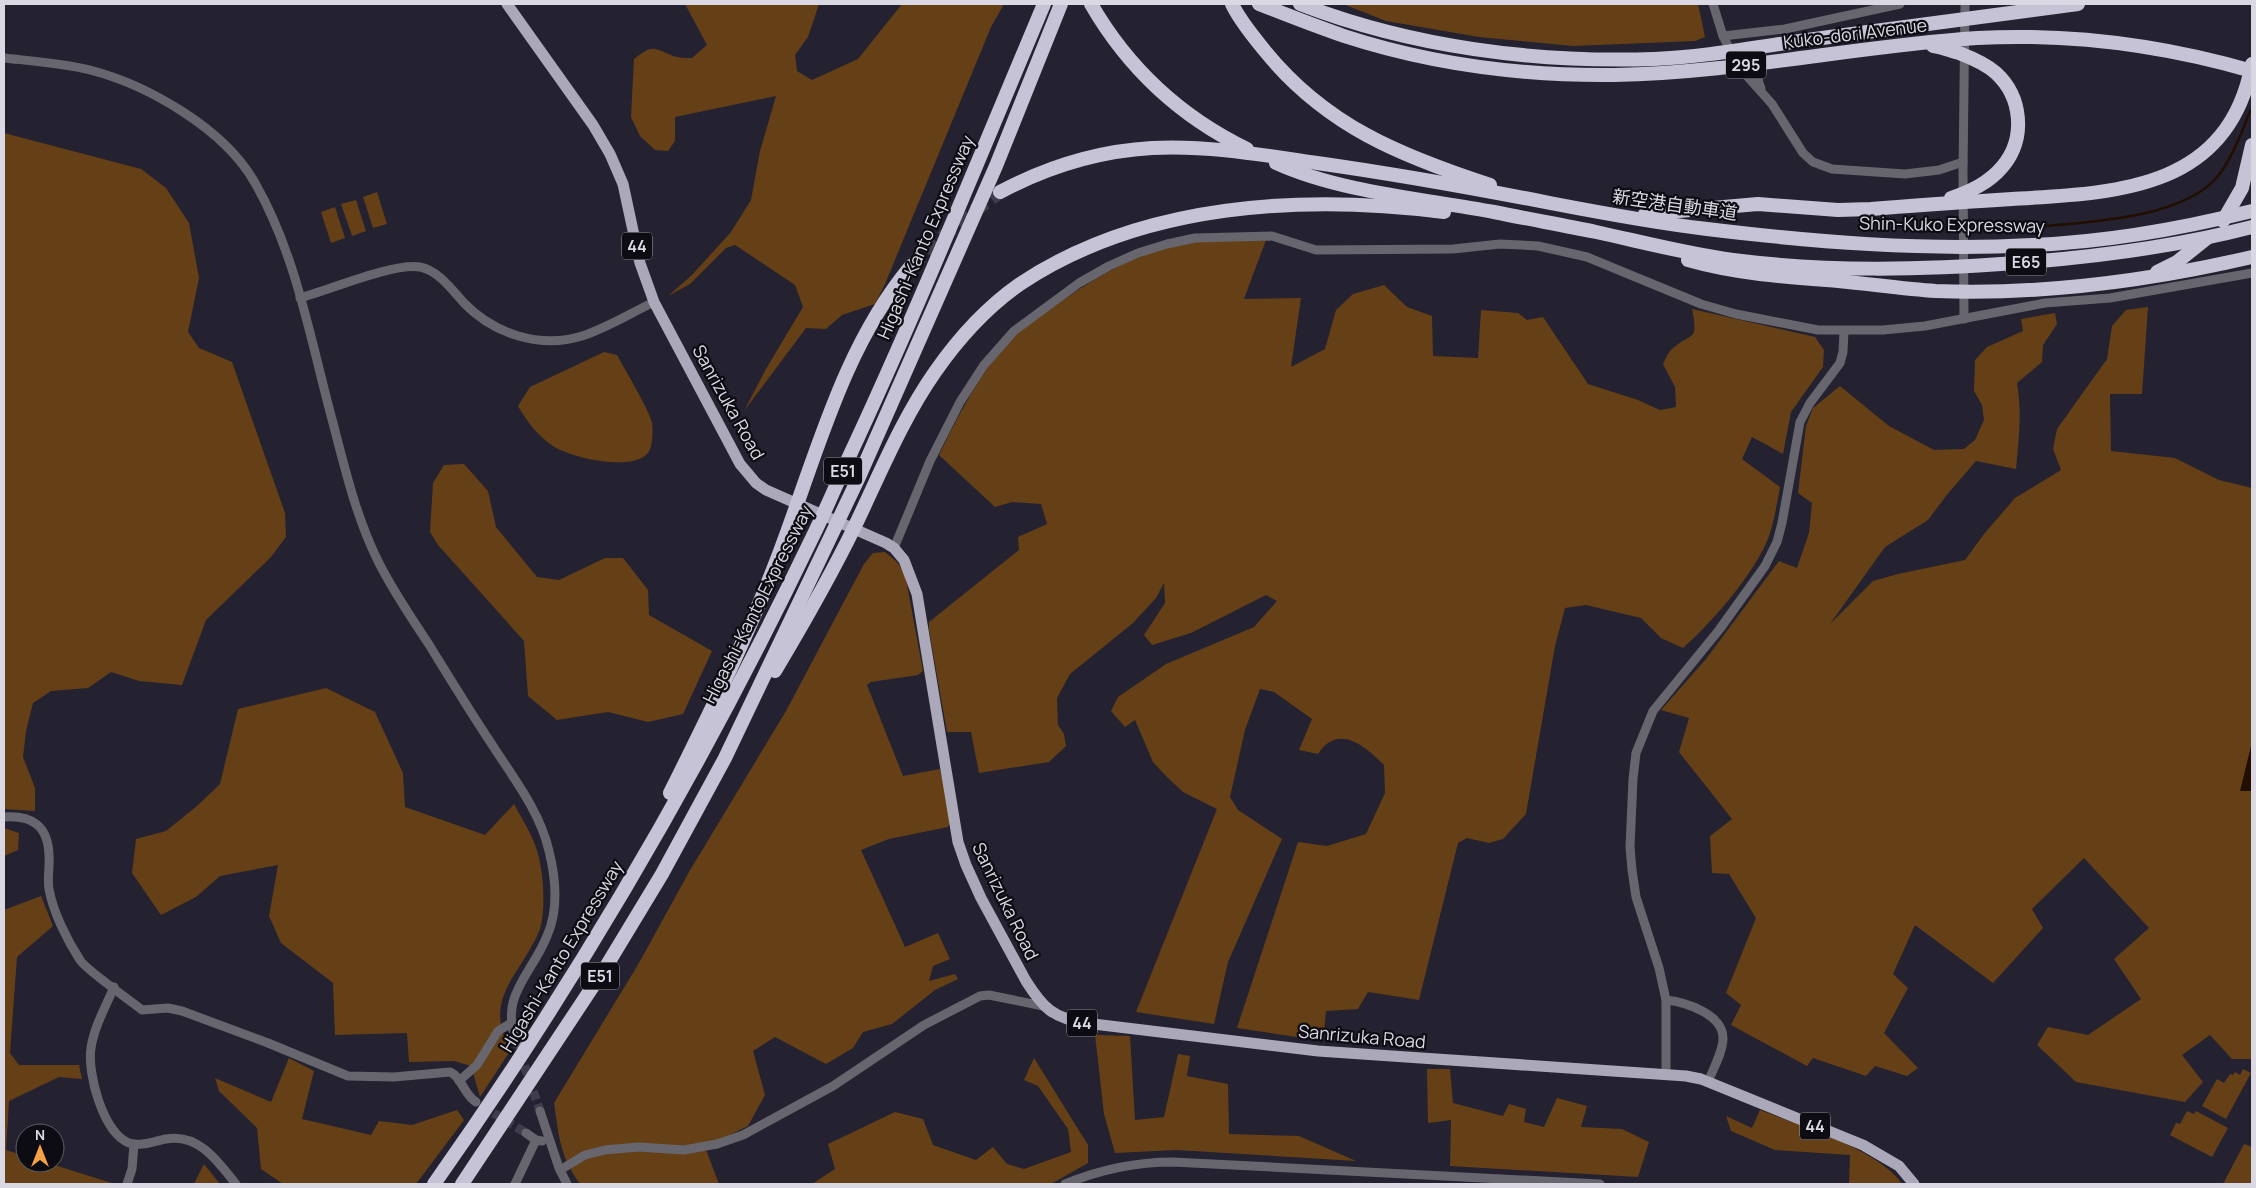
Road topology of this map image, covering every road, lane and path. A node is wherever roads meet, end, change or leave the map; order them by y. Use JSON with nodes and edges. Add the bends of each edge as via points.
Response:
{"nodes":[{"id":1,"x":507,"y":4,"type":"edge"},
{"id":2,"x":1044,"y":4,"type":"edge"},
{"id":3,"x":1061,"y":4,"type":"edge"},
{"id":4,"x":1091,"y":4,"type":"edge"},
{"id":5,"x":1259,"y":4,"type":"edge"},
{"id":6,"x":1300,"y":4,"type":"edge"},
{"id":7,"x":1713,"y":4,"type":"edge"},
{"id":8,"x":1900,"y":4,"type":"edge"},
{"id":9,"x":1965,"y":4,"type":"edge"},
{"id":10,"x":2078,"y":4,"type":"edge"},
{"id":11,"x":1234,"y":8,"type":"edge"},
{"id":12,"x":1723,"y":36,"type":"junction"},
{"id":13,"x":1916,"y":44,"type":"junction"},
{"id":14,"x":1731,"y":50,"type":"junction"},
{"id":15,"x":4,"y":58,"type":"edge"},
{"id":16,"x":1765,"y":63,"type":"junction"},
{"id":17,"x":1738,"y":66,"type":"junction"},
{"id":18,"x":2248,"y":67,"type":"edge"},
{"id":19,"x":1765,"y":95,"type":"junction"},
{"id":20,"x":2252,"y":145,"type":"edge"},
{"id":21,"x":1963,"y":162,"type":"junction"},
{"id":22,"x":1000,"y":192,"type":"tunnel mouth"},
{"id":23,"x":1546,"y":202,"type":"junction"},
{"id":24,"x":1924,"y":204,"type":"junction"},
{"id":25,"x":2252,"y":211,"type":"edge"},
{"id":26,"x":1599,"y":212,"type":"junction"},
{"id":27,"x":1560,"y":225,"type":"junction"},
{"id":28,"x":2252,"y":227,"type":"edge"},
{"id":29,"x":1623,"y":238,"type":"junction"},
{"id":30,"x":2252,"y":257,"type":"edge"},
{"id":31,"x":911,"y":266,"type":"tunnel mouth"},
{"id":32,"x":2252,"y":273,"type":"edge"},
{"id":33,"x":2108,"y":284,"type":"junction"},
{"id":34,"x":300,"y":298,"type":"junction"},
{"id":35,"x":654,"y":302,"type":"junction"},
{"id":36,"x":1964,"y":314,"type":"junction"},
{"id":37,"x":1844,"y":331,"type":"junction"},
{"id":38,"x":890,"y":545,"type":"junction"},
{"id":39,"x":725,"y":758,"type":"junction"},
{"id":40,"x":4,"y":817,"type":"edge"},
{"id":41,"x":606,"y":921,"type":"junction"},
{"id":42,"x":114,"y":987,"type":"junction"},
{"id":43,"x":1666,"y":1000,"type":"junction"},
{"id":44,"x":1043,"y":1006,"type":"junction"},
{"id":45,"x":511,"y":1023,"type":"junction"},
{"id":46,"x":517,"y":1044,"type":"tunnel mouth"},
{"id":47,"x":1666,"y":1074,"type":"junction"},
{"id":48,"x":459,"y":1081,"type":"junction"},
{"id":49,"x":1708,"y":1082,"type":"junction"},
{"id":50,"x":476,"y":1102,"type":"tunnel mouth"},
{"id":51,"x":540,"y":1111,"type":"tunnel mouth"},
{"id":52,"x":526,"y":1133,"type":"tunnel mouth"},
{"id":53,"x":536,"y":1140,"type":"junction"},
{"id":54,"x":550,"y":1141,"type":"junction"},
{"id":55,"x":134,"y":1144,"type":"junction"},
{"id":56,"x":560,"y":1170,"type":"junction"},
{"id":57,"x":127,"y":1184,"type":"edge"},
{"id":58,"x":236,"y":1184,"type":"edge"},
{"id":59,"x":434,"y":1184,"type":"edge"},
{"id":60,"x":462,"y":1184,"type":"edge"},
{"id":61,"x":515,"y":1184,"type":"edge"},
{"id":62,"x":567,"y":1184,"type":"edge"},
{"id":63,"x":1065,"y":1184,"type":"edge"},
{"id":64,"x":1600,"y":1184,"type":"edge"},
{"id":65,"x":1914,"y":1184,"type":"edge"}],
"edges":[{"from":1,"to":35,"type":"main road","name":"Sanrizuka Road","number":"44","via":[[610,154],[623,184],[640,263]]},
{"from":2,"to":41,"type":"highway","name":"Higashi-Kanto Expressway","number":"E51","via":[[958,212],[815,534],[701,756]]},
{"from":3,"to":39,"type":"highway","name":"Higashi-Kanto Expressway","number":"E51","via":[[992,174],[863,468]]},
{"from":4,"to":27,"type":"highway","via":[[1130,60],[1156,87],[1219,136],[1280,165],[1356,187]]},
{"from":5,"to":17,"type":"highway","name":"Kuko-dori Avenue","number":"295","via":[[1346,36],[1476,66],[1580,75]]},
{"from":6,"to":14,"type":"highway","name":"Kuko-dori Avenue","number":"295","via":[[1405,36],[1532,56],[1654,59]]},
{"from":7,"to":12,"type":"street"},
{"from":8,"to":12,"type":"street","via":[[1785,28]]},
{"from":9,"to":21,"type":"street"},
{"from":10,"to":14,"type":"highway","name":"Kuko-dori Avenue","number":"295"},
{"from":11,"to":23,"type":"highway","via":[[1288,78],[1352,128],[1428,165]]},
{"from":12,"to":14,"type":"street"},
{"from":13,"to":16,"type":"highway","name":"Kuko-dori Avenue","number":"295"},
{"from":13,"to":18,"type":"highway","name":"Kuko-dori Avenue","number":"295","via":[[1978,38],[2095,40],[2143,45]]},
{"from":13,"to":24,"type":"highway","via":[[1937,46],[1969,57],[1995,72],[2009,88],[2018,118],[2016,142],[1993,176],[1969,192]]},
{"from":14,"to":17,"type":"street"},
{"from":15,"to":34,"type":"street","via":[[60,64],[117,79],[165,100],[199,124],[226,148],[255,182],[285,246]]},
{"from":16,"to":17,"type":"highway","name":"Kuko-dori Avenue","number":"295"},
{"from":16,"to":19,"type":"street","via":[[1758,72],[1757,80]]},
{"from":17,"to":19,"type":"street"},
{"from":18,"to":24,"type":"highway","via":[[2242,99],[2226,130],[2204,153],[2166,176],[2133,186],[2095,192]]},
{"from":19,"to":21,"type":"street","via":[[1803,153],[1822,167],[1920,173]]},
{"from":20,"to":33,"type":"highway","via":[[2242,188],[2228,214],[2204,242],[2177,262],[2144,276]]},
{"from":21,"to":36,"type":"street"},
{"from":22,"to":23,"type":"highway","via":[[1080,159],[1152,148],[1187,148],[1233,151],[1363,170]]},
{"from":23,"to":26,"type":"highway","name":"新空港自動車道","number":"E65"},
{"from":24,"to":26,"type":"highway","via":[[1838,210],[1758,204],[1633,215]]},
{"from":25,"to":26,"type":"highway","name":"新空港自動車道","number":"E65","via":[[2104,238],[1996,247],[1765,235],[1679,226]]},
{"from":27,"to":29,"type":"highway","number":"E65"},
{"from":27,"to":39,"type":"highway","via":[[1409,208],[1295,206],[1225,212],[1167,222],[1120,235],[1048,267],[1019,285],[962,337],[918,398],[831,576]]},
{"from":28,"to":29,"type":"highway","number":"E65","via":[[2177,243],[2089,256],[1916,269],[1842,269],[1756,262],[1692,253]]},
{"from":29,"to":33,"type":"highway","via":[[1729,270],[1904,289],[2002,291]]},
{"from":30,"to":33,"type":"highway"},
{"from":31,"to":41,"type":"highway","via":[[891,290],[856,353],[732,667]]},
{"from":32,"to":36,"type":"street","via":[[2110,298]]},
{"from":34,"to":35,"type":"street","via":[[397,268],[421,267],[441,279],[488,324],[522,337],[543,340],[584,335]]},
{"from":34,"to":45,"type":"street","via":[[349,486],[375,556],[525,795],[549,847],[556,896],[554,913],[547,938],[512,998]]},
{"from":35,"to":38,"type":"main road","name":"Sanrizuka Road","number":"44","via":[[740,464],[756,482],[766,490]]},
{"from":36,"to":37,"type":"street","via":[[1926,326]]},
{"from":37,"to":38,"type":"street","via":[[1818,330],[1736,314],[1701,304],[1587,257],[1538,246],[1500,244],[1453,249],[1316,250],[1272,236],[1196,238],[1138,253],[1109,266],[1079,283],[1014,331],[984,365],[960,402]]},
{"from":37,"to":43,"type":"street","via":[[1840,363],[1800,422],[1777,542],[1765,566],[1720,630],[1653,711],[1636,753],[1632,870],[1636,897]]},
{"from":38,"to":44,"type":"main road","name":"Sanrizuka Road","number":"44","via":[[904,560],[917,594],[958,842],[966,865],[1026,981]]},
{"from":39,"to":60,"type":"highway","name":"Higashi-Kanto Expressway","number":"E51","via":[[662,874],[607,965]]},
{"from":40,"to":42,"type":"street","via":[[27,817],[44,833],[49,852],[49,889],[60,920],[80,962]]},
{"from":41,"to":59,"type":"highway","name":"Higashi-Kanto Expressway","number":"E51","via":[[511,1074]]},
{"from":42,"to":48,"type":"street","via":[[142,1010],[168,1008],[182,1011],[340,1074],[394,1077],[450,1072]]},
{"from":42,"to":55,"type":"street","via":[[91,1045],[92,1077],[110,1126],[117,1136]]},
{"from":43,"to":47,"type":"street"},
{"from":43,"to":49,"type":"street","via":[[1687,1003],[1717,1022],[1722,1030],[1723,1043]]},
{"from":44,"to":47,"type":"main road","name":"Sanrizuka Road","number":"44","via":[[1070,1021],[1318,1051]]},
{"from":44,"to":56,"type":"street","via":[[980,996],[924,1025],[832,1086],[743,1135],[684,1150],[638,1147],[605,1150],[585,1155]]},
{"from":45,"to":46,"type":"street"},
{"from":45,"to":48,"type":"street","via":[[498,1030],[477,1065]]},
{"from":47,"to":49,"type":"main road","name":"Sanrizuka Road","number":"44"},
{"from":48,"to":50,"type":"street","via":[[469,1098]]},
{"from":49,"to":65,"type":"main road","name":"Sanrizuka Road","number":"44","via":[[1864,1145],[1898,1166]]},
{"from":51,"to":54,"type":"street"},
{"from":52,"to":53,"type":"street"},
{"from":53,"to":54,"type":"street"},
{"from":53,"to":61,"type":"street"},
{"from":54,"to":56,"type":"street"},
{"from":55,"to":57,"type":"street"},
{"from":55,"to":58,"type":"street","via":[[168,1138],[199,1144]]},
{"from":56,"to":62,"type":"street"},
{"from":63,"to":64,"type":"street","via":[[1115,1169],[1154,1162]]}]}
